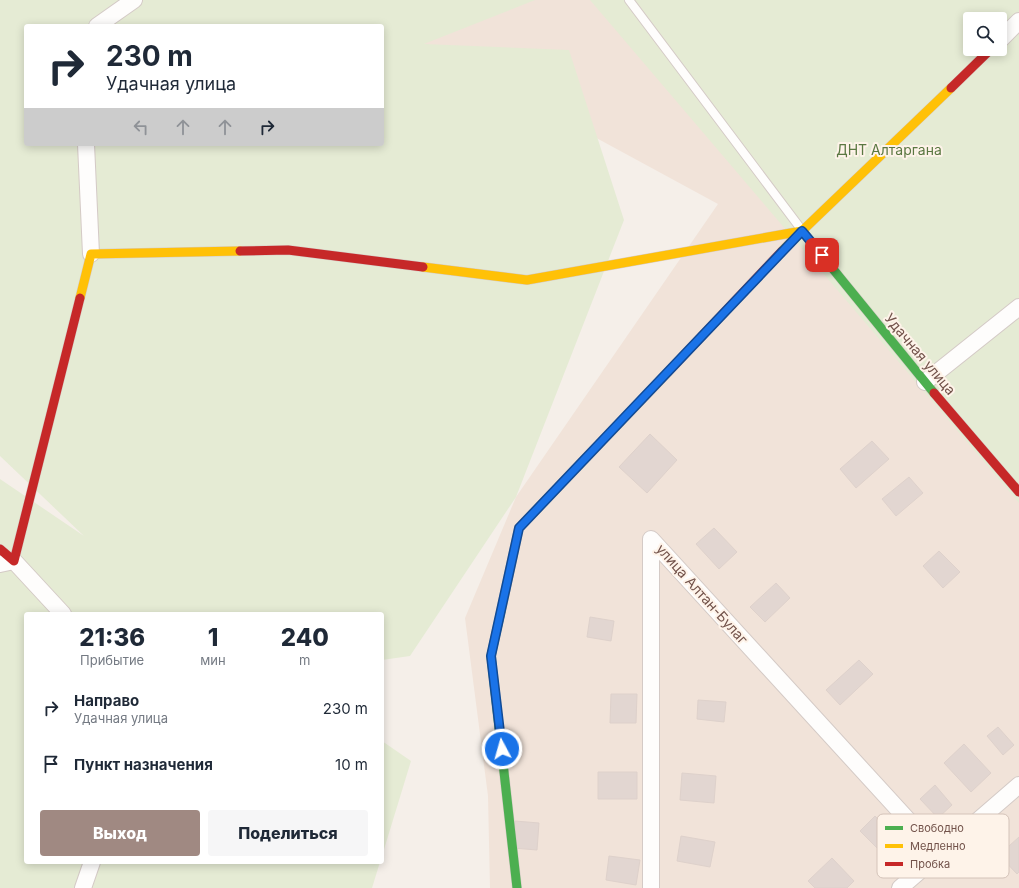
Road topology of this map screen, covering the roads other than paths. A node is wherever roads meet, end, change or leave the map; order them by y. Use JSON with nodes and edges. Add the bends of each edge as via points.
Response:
{"nodes":[{"id":1,"x":134,"y":0,"type":"edge"},
{"id":2,"x":629,"y":0,"type":"edge"},
{"id":3,"x":1019,"y":21,"type":"edge"},
{"id":4,"x":100,"y":24,"type":"edge"},
{"id":5,"x":1007,"y":33,"type":"edge"},
{"id":6,"x":983,"y":56,"type":"edge"},
{"id":7,"x":86,"y":146,"type":"edge"},
{"id":8,"x":802,"y":231,"type":"junction"},
{"id":9,"x":91,"y":254,"type":"junction"},
{"id":10,"x":1019,"y":307,"type":"edge"},
{"id":11,"x":925,"y":382,"type":"junction"},
{"id":12,"x":1019,"y":492,"type":"edge"},
{"id":13,"x":0,"y":549,"type":"edge"},
{"id":14,"x":7,"y":562,"type":"edge"},
{"id":15,"x":62,"y":612,"type":"edge"},
{"id":16,"x":1019,"y":785,"type":"edge"},
{"id":17,"x":903,"y":814,"type":"edge"},
{"id":18,"x":985,"y":814,"type":"edge"},
{"id":19,"x":91,"y":864,"type":"edge"},
{"id":20,"x":911,"y":878,"type":"edge"},
{"id":21,"x":83,"y":888,"type":"edge"},
{"id":22,"x":517,"y":888,"type":"edge"},
{"id":23,"x":651,"y":888,"type":"edge"},
{"id":24,"x":900,"y":888,"type":"edge"}],
"edges":[{"from":1,"to":4,"type":"street"},
{"from":2,"to":8,"type":"lane"},
{"from":3,"to":5,"type":"street"},
{"from":6,"to":8,"type":"street"},
{"from":7,"to":9,"type":"street"},
{"from":8,"to":9,"type":"street","via":[[526,280],[288,250]]},
{"from":8,"to":11,"type":"street","name":"Удачная улица"},
{"from":8,"to":22,"type":"street","via":[[519,528],[491,656]]},
{"from":9,"to":14,"type":"street"},
{"from":10,"to":11,"type":"street"},
{"from":11,"to":12,"type":"street","name":"Удачная улица"},
{"from":13,"to":14,"type":"street"},
{"from":14,"to":15,"type":"street"},
{"from":16,"to":18,"type":"street"},
{"from":17,"to":23,"type":"street","name":"улица Алтан-Булаг","via":[[652,539]]},
{"from":19,"to":21,"type":"street"},
{"from":20,"to":24,"type":"street"}]}
